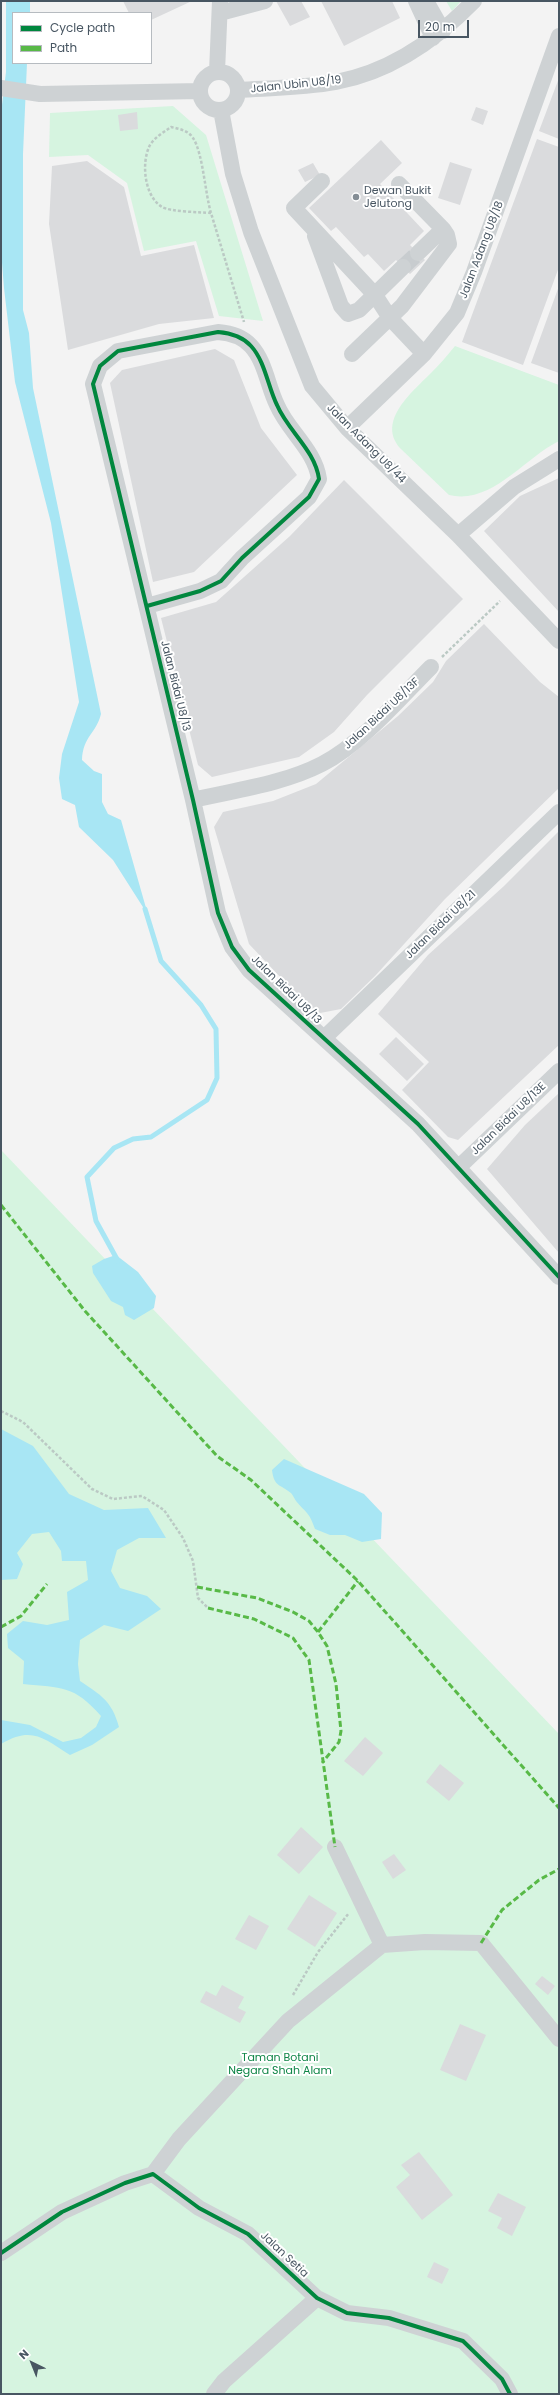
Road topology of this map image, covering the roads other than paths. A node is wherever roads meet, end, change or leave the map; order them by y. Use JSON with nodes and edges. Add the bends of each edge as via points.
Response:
{"nodes":[{"id":1,"x":265,"y":1,"type":"edge"},
{"id":2,"x":416,"y":1,"type":"edge"},
{"id":3,"x":426,"y":1,"type":"edge"},
{"id":4,"x":474,"y":1,"type":"edge"},
{"id":5,"x":220,"y":7,"type":"edge"},
{"id":6,"x":438,"y":34,"type":"junction"},
{"id":7,"x":559,"y":36,"type":"edge"},
{"id":8,"x":217,"y":72,"type":"junction"},
{"id":9,"x":1,"y":88,"type":"edge"},
{"id":10,"x":238,"y":90,"type":"junction"},
{"id":11,"x":200,"y":91,"type":"junction"},
{"id":12,"x":221,"y":110,"type":"junction"},
{"id":13,"x":322,"y":182,"type":"dead end"},
{"id":14,"x":399,"y":184,"type":"dead end"},
{"id":15,"x":313,"y":228,"type":"junction"},
{"id":16,"x":443,"y":229,"type":"junction"},
{"id":17,"x":418,"y":253,"type":"tunnel mouth"},
{"id":18,"x":404,"y":267,"type":"tunnel mouth"},
{"id":19,"x":375,"y":295,"type":"junction"},
{"id":20,"x":390,"y":318,"type":"junction"},
{"id":21,"x":352,"y":354,"type":"dead end"},
{"id":22,"x":424,"y":354,"type":"junction"},
{"id":23,"x":347,"y":428,"type":"junction"},
{"id":24,"x":559,"y":460,"type":"edge"},
{"id":25,"x":458,"y":535,"type":"junction"},
{"id":26,"x":147,"y":606,"type":"junction"},
{"id":27,"x":559,"y":641,"type":"edge"},
{"id":28,"x":432,"y":667,"type":"road end"},
{"id":29,"x":193,"y":800,"type":"junction"},
{"id":30,"x":559,"y":812,"type":"edge"},
{"id":31,"x":324,"y":1038,"type":"junction"},
{"id":32,"x":559,"y":1071,"type":"edge"},
{"id":33,"x":459,"y":1167,"type":"junction"},
{"id":34,"x":559,"y":1276,"type":"edge"},
{"id":35,"x":335,"y":1847,"type":"dead end"},
{"id":36,"x":382,"y":1945,"type":"junction"},
{"id":37,"x":559,"y":2039,"type":"edge"},
{"id":38,"x":153,"y":2174,"type":"junction"},
{"id":39,"x":1,"y":2253,"type":"edge"},
{"id":40,"x":317,"y":2298,"type":"junction"},
{"id":41,"x":214,"y":2394,"type":"edge"},
{"id":42,"x":510,"y":2394,"type":"edge"}],
"edges":[{"from":1,"to":5,"type":"street"},
{"from":2,"to":6,"type":"street"},
{"from":3,"to":6,"type":"street"},
{"from":4,"to":6,"type":"street","name":"Jalan Ubin U8/19"},
{"from":5,"to":8,"type":"street"},
{"from":6,"to":10,"type":"street","name":"Jalan Ubin U8/19","via":[[401,59],[352,79]]},
{"from":7,"to":22,"type":"street","name":"Jalan Adang U8/18","via":[[466,295],[445,330]]},
{"from":8,"to":10,"type":"street","via":[[232,77]]},
{"from":8,"to":11,"type":"street","via":[[207,77]]},
{"from":9,"to":11,"type":"street","via":[[40,94]]},
{"from":10,"to":12,"type":"street","via":[[234,103]]},
{"from":11,"to":12,"type":"street","via":[[209,107]]},
{"from":12,"to":23,"type":"street","name":"Jalan Adang U8/44","via":[[234,174],[250,232],[304,370],[322,401]]},
{"from":13,"to":15,"type":"street","via":[[294,208]]},
{"from":14,"to":16,"type":"street"},
{"from":15,"to":19,"type":"street"},
{"from":15,"to":19,"type":"street","via":[[344,312],[354,314]]},
{"from":16,"to":17,"type":"street"},
{"from":16,"to":20,"type":"street","via":[[449,244],[418,288]]},
{"from":18,"to":19,"type":"street"},
{"from":19,"to":20,"type":"street"},
{"from":20,"to":21,"type":"street"},
{"from":20,"to":22,"type":"street"},
{"from":22,"to":23,"type":"street","name":"Jalan Adang U8/18"},
{"from":23,"to":25,"type":"street","name":"Jalan Adang U8/44"},
{"from":24,"to":25,"type":"street","via":[[514,487]]},
{"from":25,"to":27,"type":"street","name":"Jalan Adang U8/44"},
{"from":26,"to":26,"type":"street","name":"Jalan Bidai U8/13","via":[[200,591],[221,581],[242,558],[309,497],[319,479],[313,458],[290,430],[251,346],[234,334],[218,332],[118,351],[106,360],[96,373],[93,384]]},
{"from":26,"to":29,"type":"street","name":"Jalan Bidai U8/13"},
{"from":28,"to":29,"type":"street","name":"Jalan Bidai U8/13F","via":[[357,740],[323,763],[278,780]]},
{"from":29,"to":31,"type":"street","name":"Jalan Bidai U8/13","via":[[218,913],[232,947],[249,970]]},
{"from":30,"to":31,"type":"street","name":"Jalan Bidai U8/21"},
{"from":31,"to":33,"type":"street","name":"Jalan Bidai U8/13","via":[[387,1095]]},
{"from":32,"to":33,"type":"street","name":"Jalan Bidai U8/13E"},
{"from":33,"to":34,"type":"street","name":"Jalan Bidai U8/13"},
{"from":35,"to":36,"type":"street"},
{"from":36,"to":37,"type":"street","via":[[425,1942],[481,1943]]},
{"from":36,"to":38,"type":"street","via":[[288,2021],[178,2139]]},
{"from":38,"to":39,"type":"street","via":[[125,2183],[62,2212]]},
{"from":38,"to":40,"type":"street","name":"Jalan Setia","via":[[199,2208],[248,2234]]},
{"from":40,"to":41,"type":"street","via":[[224,2381]]},
{"from":40,"to":42,"type":"street","name":"Jalan Setia","via":[[348,2313],[389,2318],[463,2341],[502,2379]]}]}
